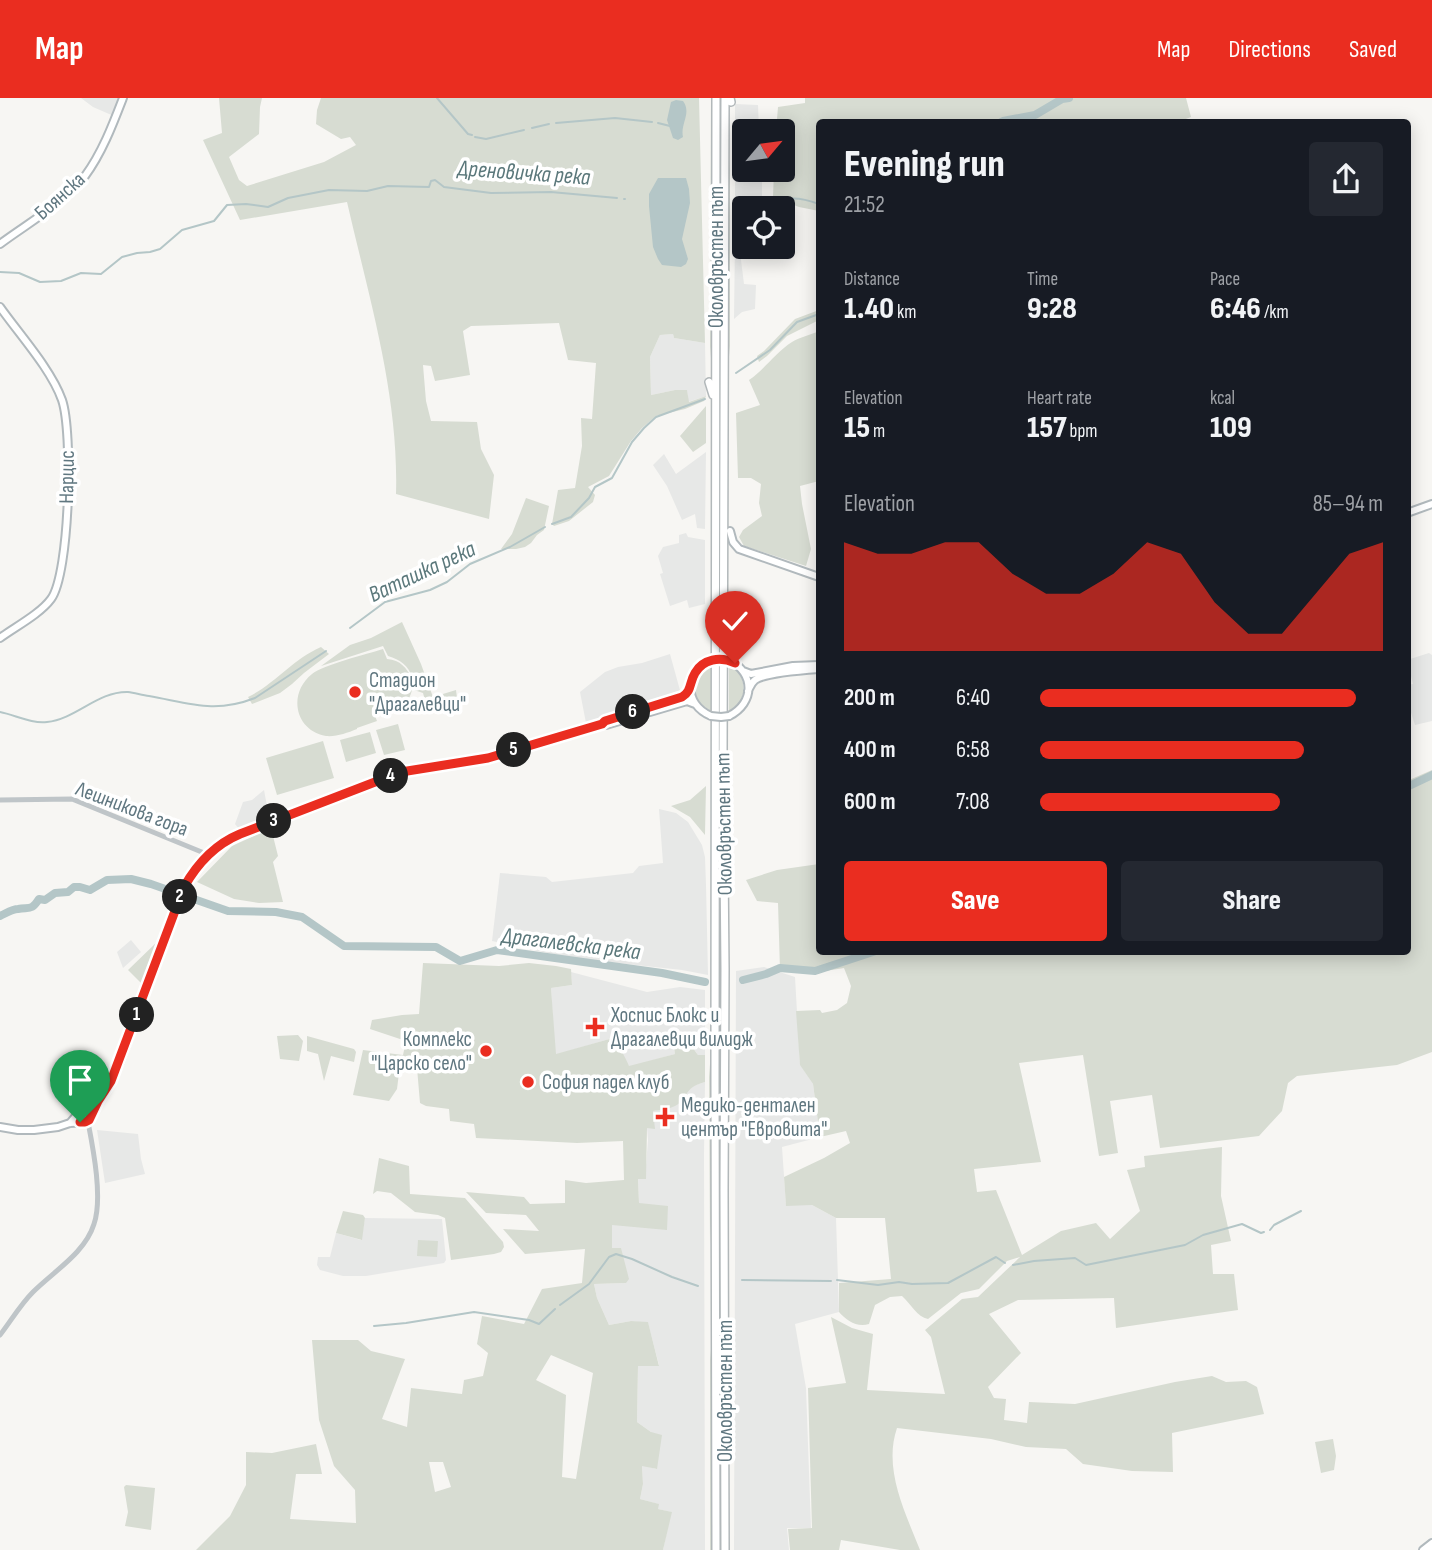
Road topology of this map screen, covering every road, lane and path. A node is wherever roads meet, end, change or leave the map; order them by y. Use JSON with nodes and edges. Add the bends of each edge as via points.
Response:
{"nodes":[{"id":1,"x":123,"y":98,"type":"edge"},
{"id":2,"x":716,"y":98,"type":"edge"},
{"id":3,"x":729,"y":99,"type":"edge"},
{"id":4,"x":731,"y":121,"type":"dead end"},
{"id":5,"x":724,"y":144,"type":"junction"},
{"id":6,"x":0,"y":244,"type":"edge"},
{"id":7,"x":0,"y":307,"type":"edge"},
{"id":8,"x":709,"y":382,"type":"dead end"},
{"id":9,"x":716,"y":406,"type":"junction"},
{"id":10,"x":730,"y":406,"type":"dead end"},
{"id":11,"x":716,"y":418,"type":"junction"},
{"id":12,"x":725,"y":422,"type":"junction"},
{"id":13,"x":710,"y":444,"type":"dead end"},
{"id":14,"x":725,"y":473,"type":"junction"},
{"id":15,"x":729,"y":488,"type":"dead end"},
{"id":16,"x":1432,"y":504,"type":"edge"},
{"id":17,"x":1411,"y":512,"type":"edge"},
{"id":18,"x":730,"y":531,"type":"dead end"},
{"id":19,"x":816,"y":577,"type":"edge"},
{"id":20,"x":0,"y":638,"type":"edge"},
{"id":21,"x":816,"y":667,"type":"edge"},
{"id":22,"x":816,"y":667,"type":"edge"},
{"id":23,"x":743,"y":671,"type":"junction"},
{"id":24,"x":691,"y":688,"type":"junction"},
{"id":25,"x":748,"y":691,"type":"junction"},
{"id":26,"x":695,"y":704,"type":"junction"},
{"id":27,"x":602,"y":724,"type":"junction"},
{"id":28,"x":0,"y":800,"type":"edge"},
{"id":29,"x":209,"y":855,"type":"junction"},
{"id":30,"x":715,"y":897,"type":"junction"},
{"id":31,"x":725,"y":899,"type":"junction"},
{"id":32,"x":731,"y":925,"type":"dead end"},
{"id":33,"x":709,"y":926,"type":"dead end"},
{"id":34,"x":731,"y":940,"type":"dead end"},
{"id":35,"x":725,"y":968,"type":"junction"},
{"id":36,"x":709,"y":988,"type":"dead end"},
{"id":37,"x":715,"y":1025,"type":"junction"},
{"id":38,"x":98,"y":1101,"type":"junction"},
{"id":39,"x":87,"y":1107,"type":"junction"},
{"id":40,"x":91,"y":1114,"type":"junction"},
{"id":41,"x":81,"y":1120,"type":"junction"},
{"id":42,"x":0,"y":1127,"type":"edge"},
{"id":43,"x":0,"y":1335,"type":"edge"},
{"id":44,"x":1432,"y":1543,"type":"edge"},
{"id":45,"x":716,"y":1550,"type":"edge"},
{"id":46,"x":725,"y":1550,"type":"edge"},
{"id":47,"x":1423,"y":1550,"type":"edge"}],
"edges":[{"from":1,"to":6,"type":"main road","name":"Боянска","via":[[83,178]]},
{"from":2,"to":9,"type":"highway","name":"Околовръстен път"},
{"from":3,"to":5,"type":"highway","name":"Околовръстен път"},
{"from":4,"to":5,"type":"highway"},
{"from":5,"to":12,"type":"highway","name":"Околовръстен път"},
{"from":7,"to":20,"type":"main road","name":"Нарцис","via":[[61,397],[68,440],[64,556],[58,586],[50,601]]},
{"from":8,"to":9,"type":"highway"},
{"from":9,"to":11,"type":"highway","name":"Околовръстен път"},
{"from":10,"to":12,"type":"highway"},
{"from":11,"to":13,"type":"highway"},
{"from":11,"to":30,"type":"highway","name":"Околовръстен път"},
{"from":12,"to":14,"type":"highway","name":"Околовръстен път"},
{"from":14,"to":15,"type":"highway"},
{"from":14,"to":31,"type":"highway","name":"Околовръстен път"},
{"from":16,"to":17,"type":"main road"},
{"from":18,"to":19,"type":"main road","via":[[739,549]]},
{"from":21,"to":23,"type":"main road"},
{"from":22,"to":25,"type":"main road","via":[[760,678]]},
{"from":23,"to":24,"type":"main road","bridge":true,"via":[[729,660],[712,660],[696,670]]},
{"from":23,"to":25,"type":"main road"},
{"from":24,"to":26,"type":"main road"},
{"from":24,"to":27,"type":"main road","via":[[682,697]]},
{"from":25,"to":26,"type":"main road","bridge":true,"via":[[743,705],[729,716],[711,716]]},
{"from":26,"to":27,"type":"main road","via":[[687,702]]},
{"from":27,"to":29,"type":"main road","via":[[488,758],[401,772],[228,839]]},
{"from":28,"to":29,"type":"street","name":"Лешникова гора","via":[[72,799]]},
{"from":29,"to":38,"type":"main road","via":[[184,887],[120,1062]]},
{"from":30,"to":33,"type":"highway"},
{"from":30,"to":37,"type":"highway","name":"Околовръстен път"},
{"from":31,"to":32,"type":"highway"},
{"from":31,"to":35,"type":"highway","name":"Околовръстен път"},
{"from":34,"to":35,"type":"highway"},
{"from":35,"to":46,"type":"highway","name":"Околовръстен път"},
{"from":36,"to":37,"type":"highway"},
{"from":37,"to":45,"type":"highway","name":"Околовръстен път"},
{"from":38,"to":39,"type":"main road"},
{"from":38,"to":40,"type":"main road"},
{"from":39,"to":40,"type":"main road"},
{"from":39,"to":41,"type":"main road","via":[[78,1109]]},
{"from":40,"to":41,"type":"main road"},
{"from":41,"to":42,"type":"main road","via":[[34,1130]]},
{"from":41,"to":43,"type":"street","via":[[97,1182],[95,1223],[85,1242],[31,1293]]},
{"from":44,"to":47,"type":"main road"}]}
